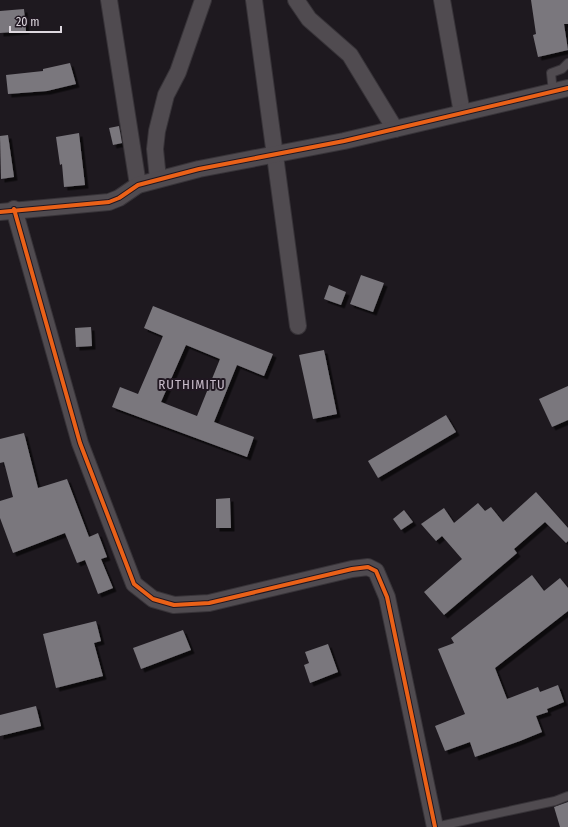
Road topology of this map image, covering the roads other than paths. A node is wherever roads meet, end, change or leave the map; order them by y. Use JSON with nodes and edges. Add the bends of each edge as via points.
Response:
{"nodes":[{"id":1,"x":109,"y":0,"type":"edge"},
{"id":2,"x":203,"y":0,"type":"edge"},
{"id":3,"x":254,"y":0,"type":"edge"},
{"id":4,"x":296,"y":0,"type":"edge"},
{"id":5,"x":442,"y":0,"type":"edge"},
{"id":6,"x":568,"y":63,"type":"edge"},
{"id":7,"x":560,"y":90,"type":"edge"},
{"id":8,"x":462,"y":113,"type":"junction"},
{"id":9,"x":395,"y":129,"type":"junction"},
{"id":10,"x":276,"y":153,"type":"junction"},
{"id":11,"x":158,"y":179,"type":"junction"},
{"id":12,"x":138,"y":185,"type":"junction"},
{"id":13,"x":7,"y":210,"type":"edge"},
{"id":14,"x":298,"y":326,"type":"dead end"},
{"id":15,"x":568,"y":796,"type":"edge"},
{"id":16,"x":435,"y":827,"type":"edge"}],
"edges":[{"from":1,"to":12,"type":"street"},
{"from":2,"to":11,"type":"street","via":[[178,72],[166,96],[158,124],[155,148]]},
{"from":3,"to":10,"type":"street"},
{"from":4,"to":9,"type":"street","via":[[309,19],[350,55]]},
{"from":5,"to":8,"type":"street"},
{"from":6,"to":7,"type":"lane","via":[[562,69],[551,73]]},
{"from":7,"to":8,"type":"street"},
{"from":8,"to":9,"type":"street"},
{"from":9,"to":10,"type":"street"},
{"from":10,"to":11,"type":"street"},
{"from":10,"to":14,"type":"street"},
{"from":11,"to":12,"type":"street"},
{"from":12,"to":13,"type":"street","via":[[109,202]]},
{"from":13,"to":16,"type":"street","via":[[80,443],[134,584],[153,599],[174,605],[209,603],[352,569],[368,568],[376,571],[386,597]]},
{"from":15,"to":16,"type":"lane"}]}
